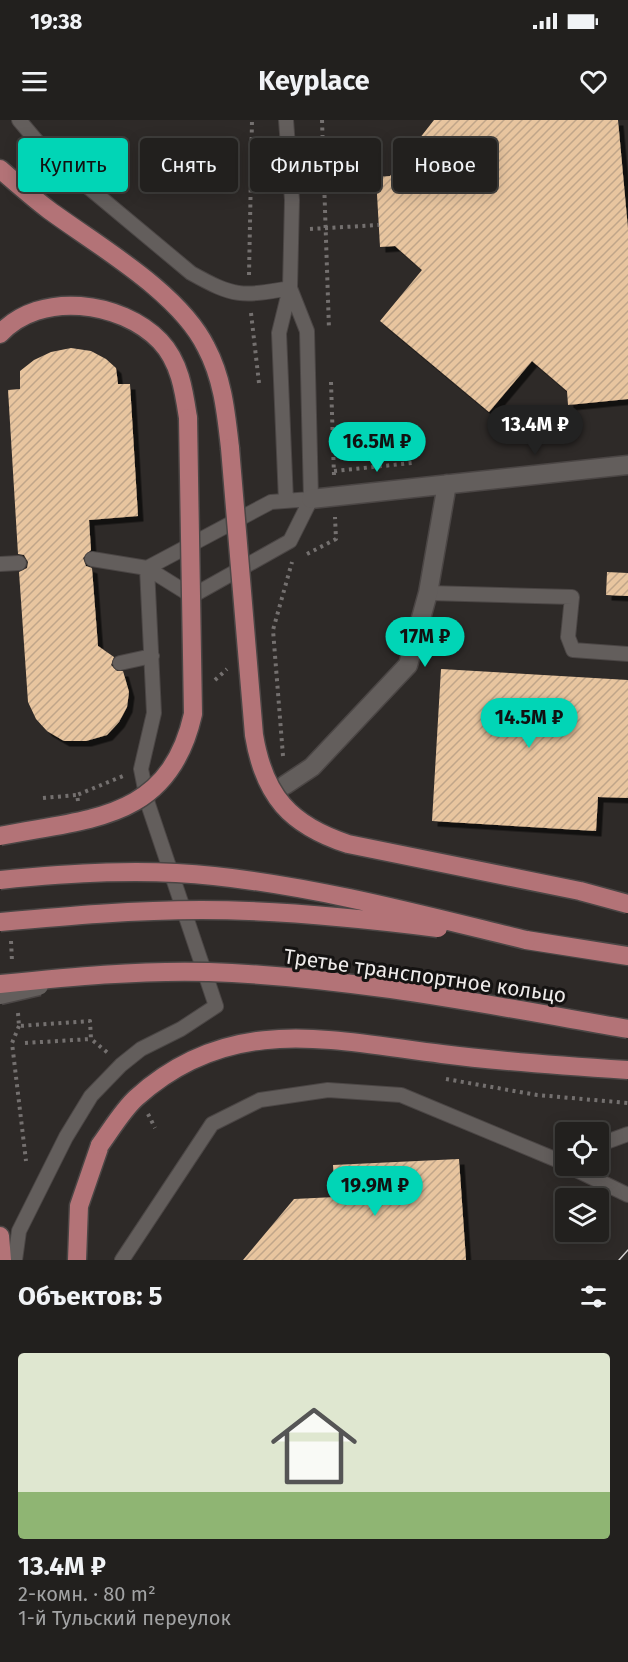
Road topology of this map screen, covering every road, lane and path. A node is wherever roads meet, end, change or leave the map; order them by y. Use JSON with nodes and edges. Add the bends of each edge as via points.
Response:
{"nodes":[{"id":1,"x":19,"y":120,"type":"edge"},
{"id":2,"x":286,"y":120,"type":"edge"},
{"id":3,"x":0,"y":169,"type":"edge"},
{"id":4,"x":379,"y":225,"type":"dead end"},
{"id":5,"x":292,"y":230,"type":"junction"},
{"id":6,"x":290,"y":288,"type":"junction"},
{"id":7,"x":0,"y":334,"type":"edge"},
{"id":8,"x":628,"y":465,"type":"edge"},
{"id":9,"x":447,"y":484,"type":"junction"},
{"id":10,"x":311,"y":499,"type":"junction"},
{"id":11,"x":286,"y":501,"type":"junction"},
{"id":12,"x":92,"y":559,"type":"dead end"},
{"id":13,"x":18,"y":563,"type":"dead end"},
{"id":14,"x":0,"y":564,"type":"edge"},
{"id":15,"x":147,"y":568,"type":"junction"},
{"id":16,"x":428,"y":593,"type":"junction"},
{"id":17,"x":268,"y":620,"type":"dead end"},
{"id":18,"x":628,"y":654,"type":"edge"},
{"id":19,"x":152,"y":656,"type":"junction"},
{"id":20,"x":120,"y":663,"type":"dead end"},
{"id":21,"x":283,"y":760,"type":"dead end"},
{"id":22,"x":285,"y":785,"type":"dead end"},
{"id":23,"x":78,"y":795,"type":"dead end"},
{"id":24,"x":44,"y":798,"type":"dead end"},
{"id":25,"x":0,"y":836,"type":"edge"},
{"id":26,"x":0,"y":880,"type":"edge"},
{"id":27,"x":628,"y":904,"type":"edge"},
{"id":28,"x":0,"y":922,"type":"edge"},
{"id":29,"x":526,"y":940,"type":"junction"},
{"id":30,"x":628,"y":956,"type":"edge"},
{"id":31,"x":87,"y":976,"type":"junction"},
{"id":32,"x":0,"y":984,"type":"edge"},
{"id":33,"x":0,"y":995,"type":"edge"},
{"id":34,"x":19,"y":1026,"type":"dead end"},
{"id":35,"x":628,"y":1029,"type":"edge"},
{"id":36,"x":91,"y":1039,"type":"dead end"},
{"id":37,"x":26,"y":1043,"type":"dead end"},
{"id":38,"x":628,"y":1070,"type":"edge"},
{"id":39,"x":435,"y":1077,"type":"dead end"},
{"id":40,"x":628,"y":1103,"type":"edge"},
{"id":41,"x":155,"y":1109,"type":"dead end"},
{"id":42,"x":147,"y":1117,"type":"dead end"},
{"id":43,"x":628,"y":1134,"type":"edge"},
{"id":44,"x":609,"y":1140,"type":"edge"},
{"id":45,"x":555,"y":1158,"type":"edge"},
{"id":46,"x":26,"y":1161,"type":"dead end"},
{"id":47,"x":591,"y":1176,"type":"edge"},
{"id":48,"x":628,"y":1195,"type":"edge"},
{"id":49,"x":0,"y":1236,"type":"edge"},
{"id":50,"x":2,"y":1260,"type":"edge"},
{"id":51,"x":15,"y":1260,"type":"edge"},
{"id":52,"x":77,"y":1260,"type":"edge"},
{"id":53,"x":122,"y":1260,"type":"edge"}],
"edges":[{"from":1,"to":6,"type":"lane","via":[[46,152],[190,273],[217,287],[249,295]]},
{"from":2,"to":5,"type":"lane"},
{"from":3,"to":27,"type":"main road","bridge":true,"via":[[177,308],[206,345],[223,391],[254,735],[265,776],[294,818],[319,834],[348,844]]},
{"from":4,"to":5,"type":"path"},
{"from":5,"to":6,"type":"lane"},
{"from":6,"to":10,"type":"lane","via":[[307,331]]},
{"from":6,"to":11,"type":"lane","via":[[279,333]]},
{"from":7,"to":25,"type":"main road","bridge":true,"via":[[27,315],[85,306],[136,323],[160,341],[176,366],[188,418],[193,714],[187,741],[174,768],[122,811]]},
{"from":8,"to":9,"type":"street"},
{"from":9,"to":10,"type":"street"},
{"from":9,"to":16,"type":"street"},
{"from":10,"to":11,"type":"lane"},
{"from":10,"to":15,"type":"lane","via":[[290,541],[192,596]]},
{"from":11,"to":15,"type":"lane","via":[[271,502]]},
{"from":12,"to":15,"type":"lane"},
{"from":13,"to":14,"type":"lane"},
{"from":15,"to":19,"type":"lane"},
{"from":16,"to":18,"type":"lane","via":[[572,597],[568,637],[573,650]]},
{"from":16,"to":22,"type":"street","via":[[408,665],[312,767]]},
{"from":17,"to":21,"type":"path"},
{"from":19,"to":20,"type":"lane"},
{"from":19,"to":51,"type":"lane","via":[[154,713],[141,769],[148,804],[216,1006],[141,1049],[91,1096],[19,1231]]},
{"from":23,"to":24,"type":"path"},
{"from":26,"to":29,"type":"main road","bridge":true,"via":[[133,872],[213,876],[372,902]]},
{"from":28,"to":29,"type":"main road","name":"Третье транспортное кольцо","bridge":true,"via":[[201,910],[325,916]]},
{"from":29,"to":30,"type":"main road","name":"Третье транспортное кольцо"},
{"from":31,"to":32,"type":"main road","name":"Третье транспортное кольцо","bridge":true},
{"from":31,"to":33,"type":"street","bridge":true},
{"from":31,"to":35,"type":"main road","name":"Третье транспортное кольцо","bridge":true,"via":[[208,972],[317,979]]},
{"from":34,"to":46,"type":"path","via":[[12,1043]]},
{"from":36,"to":37,"type":"path"},
{"from":38,"to":52,"type":"main road","bridge":true,"via":[[485,1060],[313,1038],[262,1038],[192,1058],[135,1099],[100,1145],[79,1206]]},
{"from":39,"to":40,"type":"path","bridge":true,"via":[[537,1095]]},
{"from":41,"to":42,"type":"path"},
{"from":43,"to":44,"type":"lane"},
{"from":45,"to":53,"type":"lane","via":[[401,1095],[328,1090],[260,1100],[212,1124]]},
{"from":47,"to":48,"type":"lane"},
{"from":49,"to":50,"type":"main road"}]}
